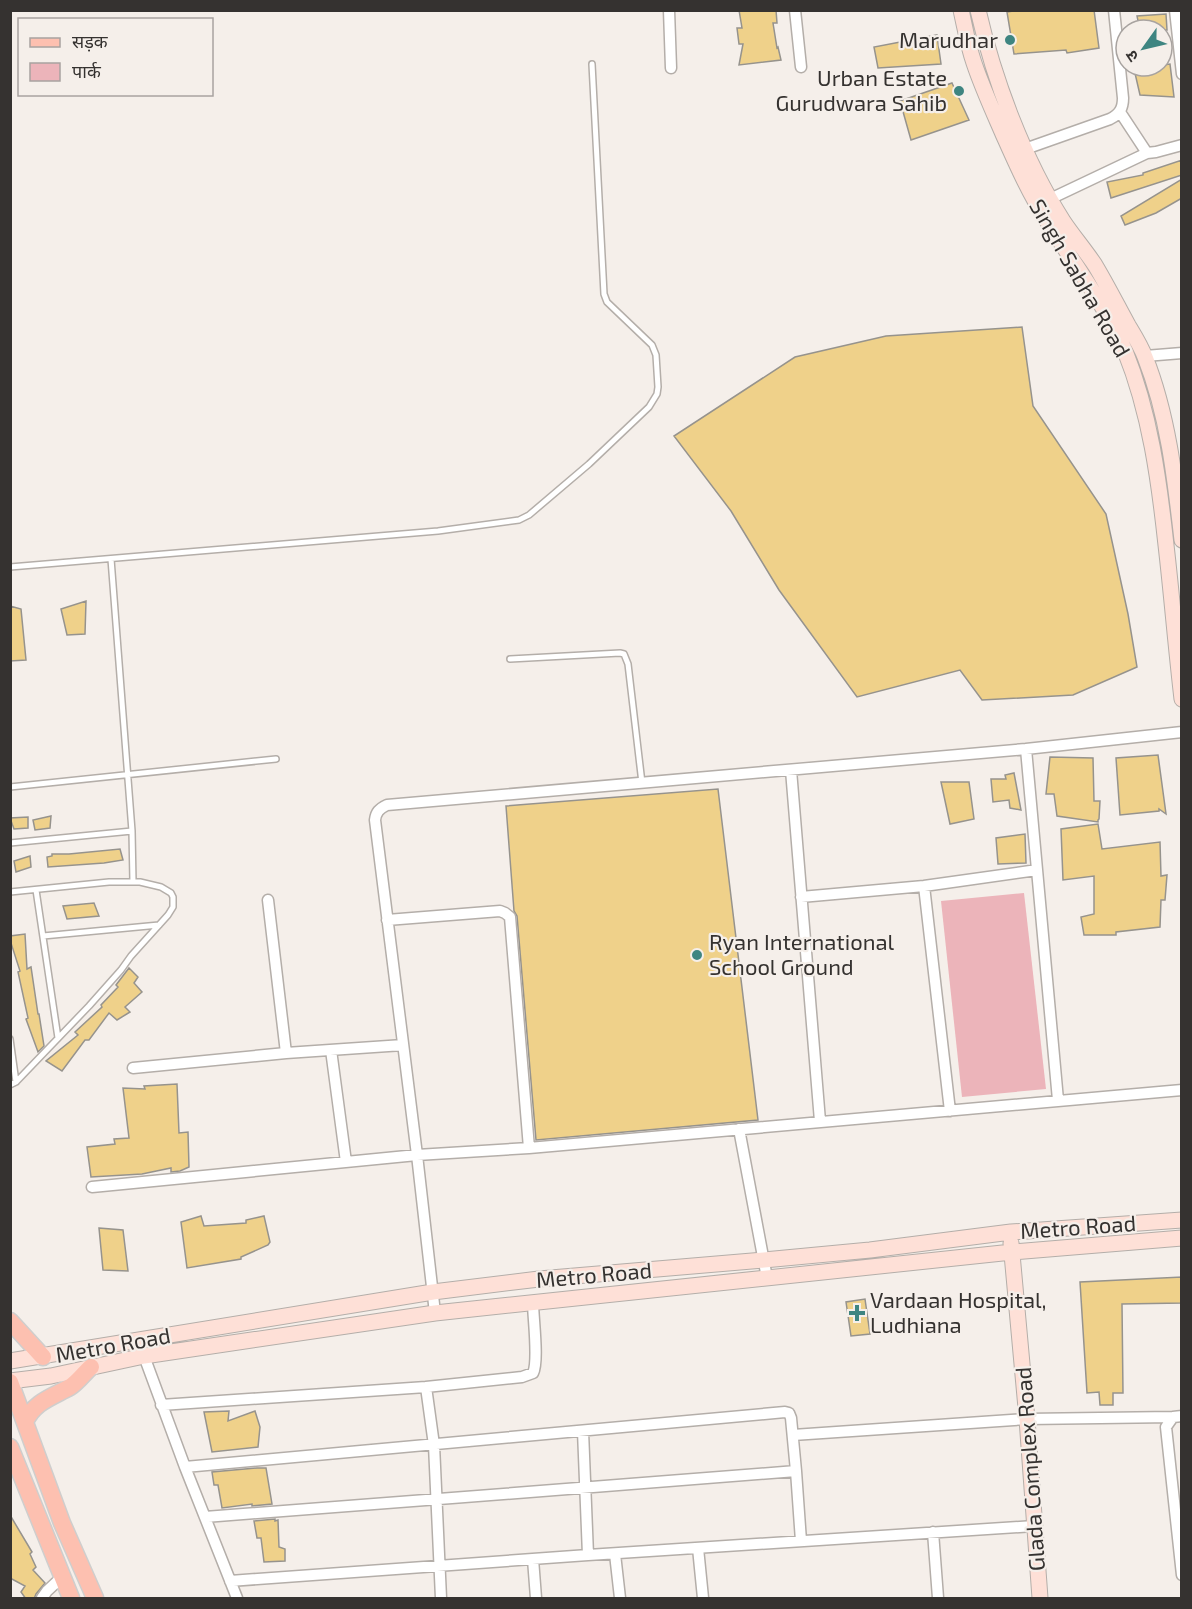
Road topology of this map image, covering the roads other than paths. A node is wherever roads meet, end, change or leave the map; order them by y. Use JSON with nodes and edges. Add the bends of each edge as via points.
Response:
{"nodes":[{"id":1,"x":669,"y":10,"type":"edge"},
{"id":2,"x":795,"y":10,"type":"edge"},
{"id":3,"x":961,"y":10,"type":"edge"},
{"id":4,"x":978,"y":10,"type":"edge"},
{"id":5,"x":1114,"y":10,"type":"edge"},
{"id":6,"x":1176,"y":10,"type":"edge"},
{"id":7,"x":591,"y":64,"type":"dead end"},
{"id":8,"x":801,"y":67,"type":"dead end"},
{"id":9,"x":671,"y":68,"type":"dead end"},
{"id":10,"x":1182,"y":74,"type":"edge"},
{"id":11,"x":1120,"y":112,"type":"junction"},
{"id":12,"x":1182,"y":145,"type":"edge"},
{"id":13,"x":1018,"y":151,"type":"junction"},
{"id":14,"x":1147,"y":153,"type":"junction"},
{"id":15,"x":1050,"y":199,"type":"junction"},
{"id":16,"x":1182,"y":353,"type":"edge"},
{"id":17,"x":1145,"y":356,"type":"junction"},
{"id":18,"x":1182,"y":540,"type":"edge"},
{"id":19,"x":111,"y":559,"type":"junction"},
{"id":20,"x":10,"y":567,"type":"edge"},
{"id":21,"x":510,"y":659,"type":"dead end"},
{"id":22,"x":1182,"y":699,"type":"edge"},
{"id":23,"x":1182,"y":732,"type":"edge"},
{"id":24,"x":1026,"y":749,"type":"junction"},
{"id":25,"x":276,"y":759,"type":"dead end"},
{"id":26,"x":790,"y":770,"type":"junction"},
{"id":27,"x":127,"y":774,"type":"junction"},
{"id":28,"x":642,"y":783,"type":"junction"},
{"id":29,"x":10,"y":787,"type":"edge"},
{"id":30,"x":132,"y":831,"type":"junction"},
{"id":31,"x":10,"y":843,"type":"edge"},
{"id":32,"x":1037,"y":870,"type":"junction"},
{"id":33,"x":133,"y":882,"type":"junction"},
{"id":34,"x":924,"y":886,"type":"junction"},
{"id":35,"x":36,"y":890,"type":"junction"},
{"id":36,"x":10,"y":892,"type":"edge"},
{"id":37,"x":801,"y":897,"type":"junction"},
{"id":38,"x":268,"y":900,"type":"dead end"},
{"id":39,"x":387,"y":920,"type":"junction"},
{"id":40,"x":159,"y":925,"type":"junction"},
{"id":41,"x":43,"y":936,"type":"junction"},
{"id":42,"x":58,"y":1038,"type":"junction"},
{"id":43,"x":10,"y":1039,"type":"edge"},
{"id":44,"x":403,"y":1045,"type":"junction"},
{"id":45,"x":331,"y":1050,"type":"junction"},
{"id":46,"x":286,"y":1053,"type":"junction"},
{"id":47,"x":133,"y":1068,"type":"dead end"},
{"id":48,"x":13,"y":1084,"type":"edge"},
{"id":49,"x":1182,"y":1090,"type":"edge"},
{"id":50,"x":1058,"y":1100,"type":"junction"},
{"id":51,"x":950,"y":1111,"type":"junction"},
{"id":52,"x":820,"y":1121,"type":"junction"},
{"id":53,"x":739,"y":1129,"type":"junction"},
{"id":54,"x":529,"y":1148,"type":"junction"},
{"id":55,"x":417,"y":1155,"type":"junction"},
{"id":56,"x":346,"y":1162,"type":"junction"},
{"id":57,"x":92,"y":1187,"type":"dead end"},
{"id":58,"x":1182,"y":1220,"type":"edge"},
{"id":59,"x":1011,"y":1232,"type":"junction"},
{"id":60,"x":1182,"y":1238,"type":"edge"},
{"id":61,"x":1012,"y":1252,"type":"junction"},
{"id":62,"x":764,"y":1260,"type":"junction"},
{"id":63,"x":767,"y":1278,"type":"junction"},
{"id":64,"x":433,"y":1292,"type":"junction"},
{"id":65,"x":533,"y":1302,"type":"junction"},
{"id":66,"x":435,"y":1313,"type":"junction"},
{"id":67,"x":10,"y":1321,"type":"edge"},
{"id":68,"x":144,"y":1356,"type":"junction"},
{"id":69,"x":43,"y":1357,"type":"junction"},
{"id":70,"x":10,"y":1361,"type":"edge"},
{"id":71,"x":91,"y":1367,"type":"junction"},
{"id":72,"x":10,"y":1381,"type":"edge"},
{"id":73,"x":426,"y":1387,"type":"junction"},
{"id":74,"x":161,"y":1405,"type":"junction"},
{"id":75,"x":1177,"y":1416,"type":"edge"},
{"id":76,"x":1027,"y":1419,"type":"junction"},
{"id":77,"x":25,"y":1422,"type":"junction"},
{"id":78,"x":583,"y":1431,"type":"junction"},
{"id":79,"x":793,"y":1435,"type":"junction"},
{"id":80,"x":434,"y":1445,"type":"junction"},
{"id":81,"x":10,"y":1447,"type":"edge"},
{"id":82,"x":185,"y":1467,"type":"junction"},
{"id":83,"x":796,"y":1471,"type":"junction"},
{"id":84,"x":15,"y":1476,"type":"edge"},
{"id":85,"x":585,"y":1489,"type":"junction"},
{"id":86,"x":436,"y":1499,"type":"junction"},
{"id":87,"x":205,"y":1517,"type":"junction"},
{"id":88,"x":1034,"y":1526,"type":"junction"},
{"id":89,"x":933,"y":1532,"type":"junction"},
{"id":90,"x":801,"y":1541,"type":"junction"},
{"id":91,"x":698,"y":1548,"type":"junction"},
{"id":92,"x":615,"y":1554,"type":"junction"},
{"id":93,"x":588,"y":1555,"type":"junction"},
{"id":94,"x":533,"y":1559,"type":"junction"},
{"id":95,"x":439,"y":1566,"type":"junction"},
{"id":96,"x":1182,"y":1575,"type":"edge"},
{"id":97,"x":62,"y":1577,"type":"junction"},
{"id":98,"x":230,"y":1581,"type":"junction"},
{"id":99,"x":42,"y":1599,"type":"edge"},
{"id":100,"x":71,"y":1599,"type":"edge"},
{"id":101,"x":95,"y":1599,"type":"edge"},
{"id":102,"x":237,"y":1599,"type":"edge"},
{"id":103,"x":441,"y":1599,"type":"edge"},
{"id":104,"x":536,"y":1599,"type":"edge"},
{"id":105,"x":620,"y":1599,"type":"edge"},
{"id":106,"x":703,"y":1599,"type":"edge"},
{"id":107,"x":938,"y":1599,"type":"edge"},
{"id":108,"x":1040,"y":1599,"type":"edge"}],
"edges":[{"from":1,"to":9,"type":"street"},
{"from":2,"to":8,"type":"street"},
{"from":3,"to":13,"type":"street","name":"Singh Sabha Road","via":[[974,63]]},
{"from":4,"to":13,"type":"street","name":"Singh Sabha Road"},
{"from":5,"to":11,"type":"street","via":[[1123,98]]},
{"from":6,"to":10,"type":"street"},
{"from":7,"to":19,"type":"lane","via":[[604,294],[607,302],[654,349],[658,387],[649,407],[589,464],[529,515],[514,522]]},
{"from":11,"to":13,"type":"street"},
{"from":11,"to":14,"type":"street"},
{"from":12,"to":14,"type":"street"},
{"from":13,"to":15,"type":"street","name":"Singh Sabha Road","via":[[1034,169]]},
{"from":13,"to":22,"type":"street","name":"Singh Sabha Road","via":[[1046,220],[1113,327],[1137,384],[1157,469]]},
{"from":14,"to":15,"type":"street"},
{"from":15,"to":17,"type":"street","name":"Singh Sabha Road","via":[[1094,264]]},
{"from":16,"to":17,"type":"street"},
{"from":17,"to":18,"type":"street","name":"Singh Sabha Road","via":[[1174,468]]},
{"from":19,"to":20,"type":"lane"},
{"from":19,"to":27,"type":"lane"},
{"from":21,"to":28,"type":"lane","via":[[624,654]]},
{"from":23,"to":24,"type":"street"},
{"from":24,"to":26,"type":"street"},
{"from":24,"to":32,"type":"street"},
{"from":25,"to":27,"type":"lane"},
{"from":26,"to":28,"type":"street"},
{"from":26,"to":37,"type":"street"},
{"from":27,"to":29,"type":"lane"},
{"from":27,"to":30,"type":"lane"},
{"from":28,"to":39,"type":"street","via":[[381,808],[375,820]]},
{"from":30,"to":31,"type":"lane"},
{"from":30,"to":33,"type":"lane"},
{"from":32,"to":34,"type":"street"},
{"from":32,"to":50,"type":"street"},
{"from":33,"to":35,"type":"lane"},
{"from":33,"to":40,"type":"lane","via":[[171,893],[173,907]]},
{"from":34,"to":37,"type":"street"},
{"from":34,"to":51,"type":"street"},
{"from":35,"to":36,"type":"lane"},
{"from":35,"to":41,"type":"lane"},
{"from":37,"to":52,"type":"street"},
{"from":38,"to":46,"type":"street"},
{"from":39,"to":44,"type":"street"},
{"from":39,"to":54,"type":"street","via":[[500,911],[510,917]]},
{"from":40,"to":41,"type":"lane"},
{"from":40,"to":42,"type":"lane"},
{"from":41,"to":42,"type":"lane"},
{"from":42,"to":48,"type":"lane"},
{"from":43,"to":48,"type":"lane"},
{"from":44,"to":45,"type":"street"},
{"from":44,"to":55,"type":"street"},
{"from":45,"to":46,"type":"street"},
{"from":45,"to":56,"type":"street"},
{"from":46,"to":47,"type":"street"},
{"from":49,"to":50,"type":"street"},
{"from":50,"to":51,"type":"street"},
{"from":51,"to":52,"type":"street"},
{"from":52,"to":53,"type":"street"},
{"from":53,"to":54,"type":"street"},
{"from":53,"to":62,"type":"street"},
{"from":54,"to":55,"type":"street"},
{"from":55,"to":56,"type":"street"},
{"from":55,"to":64,"type":"street"},
{"from":56,"to":57,"type":"street"},
{"from":58,"to":59,"type":"street","name":"Metro Road"},
{"from":59,"to":61,"type":"street","name":"Glada Complex Road"},
{"from":59,"to":62,"type":"street","name":"Metro Road"},
{"from":60,"to":61,"type":"street","name":"Metro Road"},
{"from":61,"to":63,"type":"street","name":"Metro Road"},
{"from":61,"to":76,"type":"street","name":"Glada Complex Road"},
{"from":62,"to":63,"type":"street"},
{"from":62,"to":64,"type":"street","name":"Metro Road"},
{"from":63,"to":65,"type":"street","name":"Metro Road"},
{"from":64,"to":66,"type":"street"},
{"from":64,"to":69,"type":"street","name":"Metro Road"},
{"from":65,"to":66,"type":"street","name":"Metro Road"},
{"from":65,"to":73,"type":"street","via":[[532,1373]]},
{"from":66,"to":68,"type":"street","name":"Metro Road"},
{"from":67,"to":69,"type":"main road"},
{"from":68,"to":71,"type":"street","name":"Metro Road"},
{"from":68,"to":74,"type":"street"},
{"from":69,"to":70,"type":"street","name":"Metro Road"},
{"from":71,"to":72,"type":"street","name":"Metro Road"},
{"from":71,"to":77,"type":"main road","via":[[72,1386],[35,1407]]},
{"from":72,"to":77,"type":"main road"},
{"from":73,"to":74,"type":"street"},
{"from":73,"to":80,"type":"street"},
{"from":74,"to":82,"type":"street"},
{"from":75,"to":76,"type":"street"},
{"from":75,"to":96,"type":"street","via":[[1166,1427]]},
{"from":76,"to":79,"type":"street"},
{"from":76,"to":88,"type":"street","name":"Glada Complex Road"},
{"from":77,"to":101,"type":"main road"},
{"from":78,"to":79,"type":"street","via":[[785,1412],[791,1418]]},
{"from":78,"to":80,"type":"street"},
{"from":78,"to":85,"type":"street"},
{"from":79,"to":83,"type":"street"},
{"from":80,"to":82,"type":"street"},
{"from":80,"to":86,"type":"street"},
{"from":81,"to":84,"type":"main road"},
{"from":82,"to":87,"type":"street"},
{"from":83,"to":85,"type":"street"},
{"from":83,"to":90,"type":"street"},
{"from":84,"to":97,"type":"main road"},
{"from":85,"to":86,"type":"street"},
{"from":85,"to":93,"type":"street"},
{"from":86,"to":87,"type":"street"},
{"from":86,"to":95,"type":"street"},
{"from":87,"to":98,"type":"street"},
{"from":88,"to":89,"type":"street"},
{"from":88,"to":108,"type":"street","name":"Glada Complex Road"},
{"from":89,"to":90,"type":"street"},
{"from":89,"to":107,"type":"street"},
{"from":90,"to":91,"type":"street"},
{"from":91,"to":92,"type":"street"},
{"from":91,"to":106,"type":"street"},
{"from":92,"to":93,"type":"street"},
{"from":92,"to":105,"type":"street"},
{"from":93,"to":94,"type":"street"},
{"from":94,"to":95,"type":"street"},
{"from":94,"to":104,"type":"street"},
{"from":95,"to":98,"type":"street"},
{"from":95,"to":103,"type":"street"},
{"from":97,"to":99,"type":"street"},
{"from":97,"to":100,"type":"main road"},
{"from":98,"to":102,"type":"street"}]}
